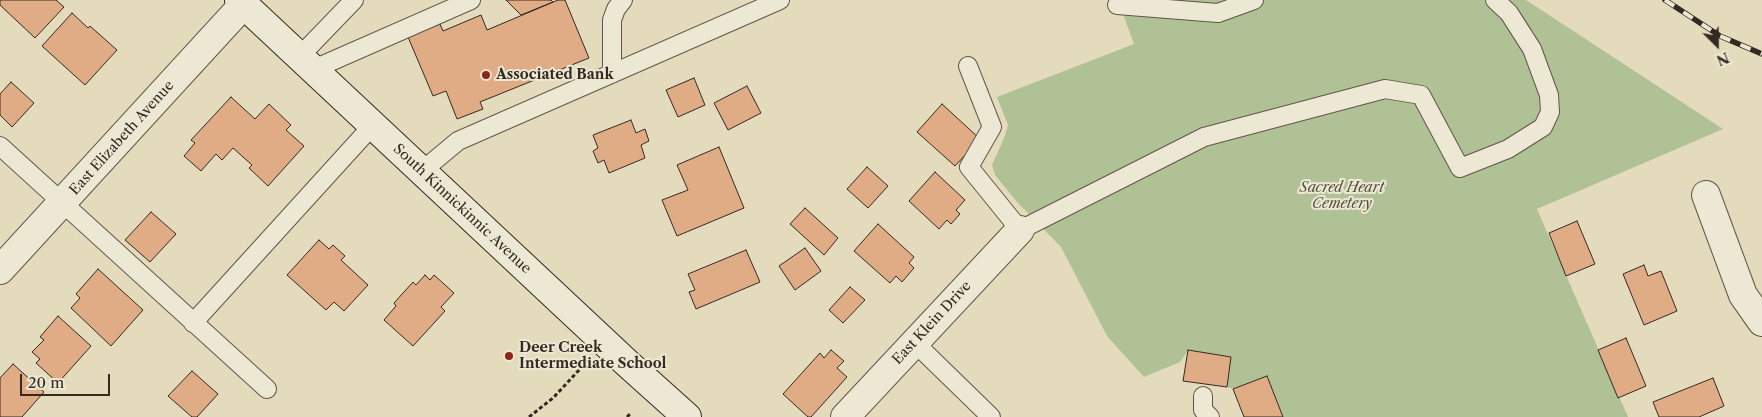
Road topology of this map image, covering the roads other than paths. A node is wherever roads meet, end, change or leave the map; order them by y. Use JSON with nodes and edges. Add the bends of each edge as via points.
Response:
{"nodes":[{"id":1,"x":354,"y":0,"type":"edge"},
{"id":2,"x":471,"y":0,"type":"edge"},
{"id":3,"x":623,"y":0,"type":"edge"},
{"id":4,"x":780,"y":0,"type":"edge"},
{"id":5,"x":1254,"y":0,"type":"edge"},
{"id":6,"x":1495,"y":0,"type":"edge"},
{"id":7,"x":241,"y":2,"type":"edge"},
{"id":8,"x":1117,"y":5,"type":"dead end"},
{"id":9,"x":307,"y":62,"type":"junction"},
{"id":10,"x":968,"y":66,"type":"dead end"},
{"id":11,"x":612,"y":74,"type":"junction"},
{"id":12,"x":373,"y":125,"type":"junction"},
{"id":13,"x":0,"y":146,"type":"edge"},
{"id":14,"x":422,"y":171,"type":"junction"},
{"id":15,"x":1706,"y":195,"type":"dead end"},
{"id":16,"x":62,"y":203,"type":"junction"},
{"id":17,"x":1020,"y":230,"type":"junction"},
{"id":18,"x":0,"y":270,"type":"edge"},
{"id":19,"x":1762,"y":322,"type":"edge"},
{"id":20,"x":193,"y":323,"type":"junction"},
{"id":21,"x":914,"y":342,"type":"junction"},
{"id":22,"x":267,"y":390,"type":"dead end"},
{"id":23,"x":1203,"y":396,"type":"dead end"},
{"id":24,"x":687,"y":417,"type":"edge"},
{"id":25,"x":845,"y":417,"type":"edge"},
{"id":26,"x":991,"y":417,"type":"edge"},
{"id":27,"x":1210,"y":417,"type":"edge"}],
"edges":[{"from":1,"to":9,"type":"lane"},
{"from":2,"to":9,"type":"lane","via":[[411,26]]},
{"from":3,"to":11,"type":"lane","via":[[612,20]]},
{"from":4,"to":11,"type":"lane"},
{"from":5,"to":8,"type":"lane","via":[[1218,13]]},
{"from":6,"to":17,"type":"lane","via":[[1509,13],[1532,49],[1550,95],[1550,112],[1543,127],[1508,149],[1460,168],[1421,95],[1384,89],[1204,137]]},
{"from":7,"to":9,"type":"street","name":"South Kinnickinnic Avenue"},
{"from":7,"to":16,"type":"street","name":"East Elizabeth Avenue"},
{"from":9,"to":12,"type":"street","name":"South Kinnickinnic Avenue"},
{"from":10,"to":17,"type":"lane","via":[[992,128],[969,167]]},
{"from":11,"to":14,"type":"lane","via":[[458,141]]},
{"from":12,"to":14,"type":"street","name":"South Kinnickinnic Avenue"},
{"from":12,"to":20,"type":"lane"},
{"from":13,"to":16,"type":"lane"},
{"from":14,"to":24,"type":"street","name":"South Kinnickinnic Avenue"},
{"from":15,"to":19,"type":"street","via":[[1743,295]]},
{"from":16,"to":18,"type":"street","name":"East Elizabeth Avenue"},
{"from":16,"to":20,"type":"lane"},
{"from":17,"to":21,"type":"street","name":"East Klein Drive"},
{"from":20,"to":22,"type":"lane"},
{"from":21,"to":25,"type":"street","name":"East Klein Drive"},
{"from":21,"to":26,"type":"lane"},
{"from":23,"to":27,"type":"lane","via":[[1203,410]]}]}
